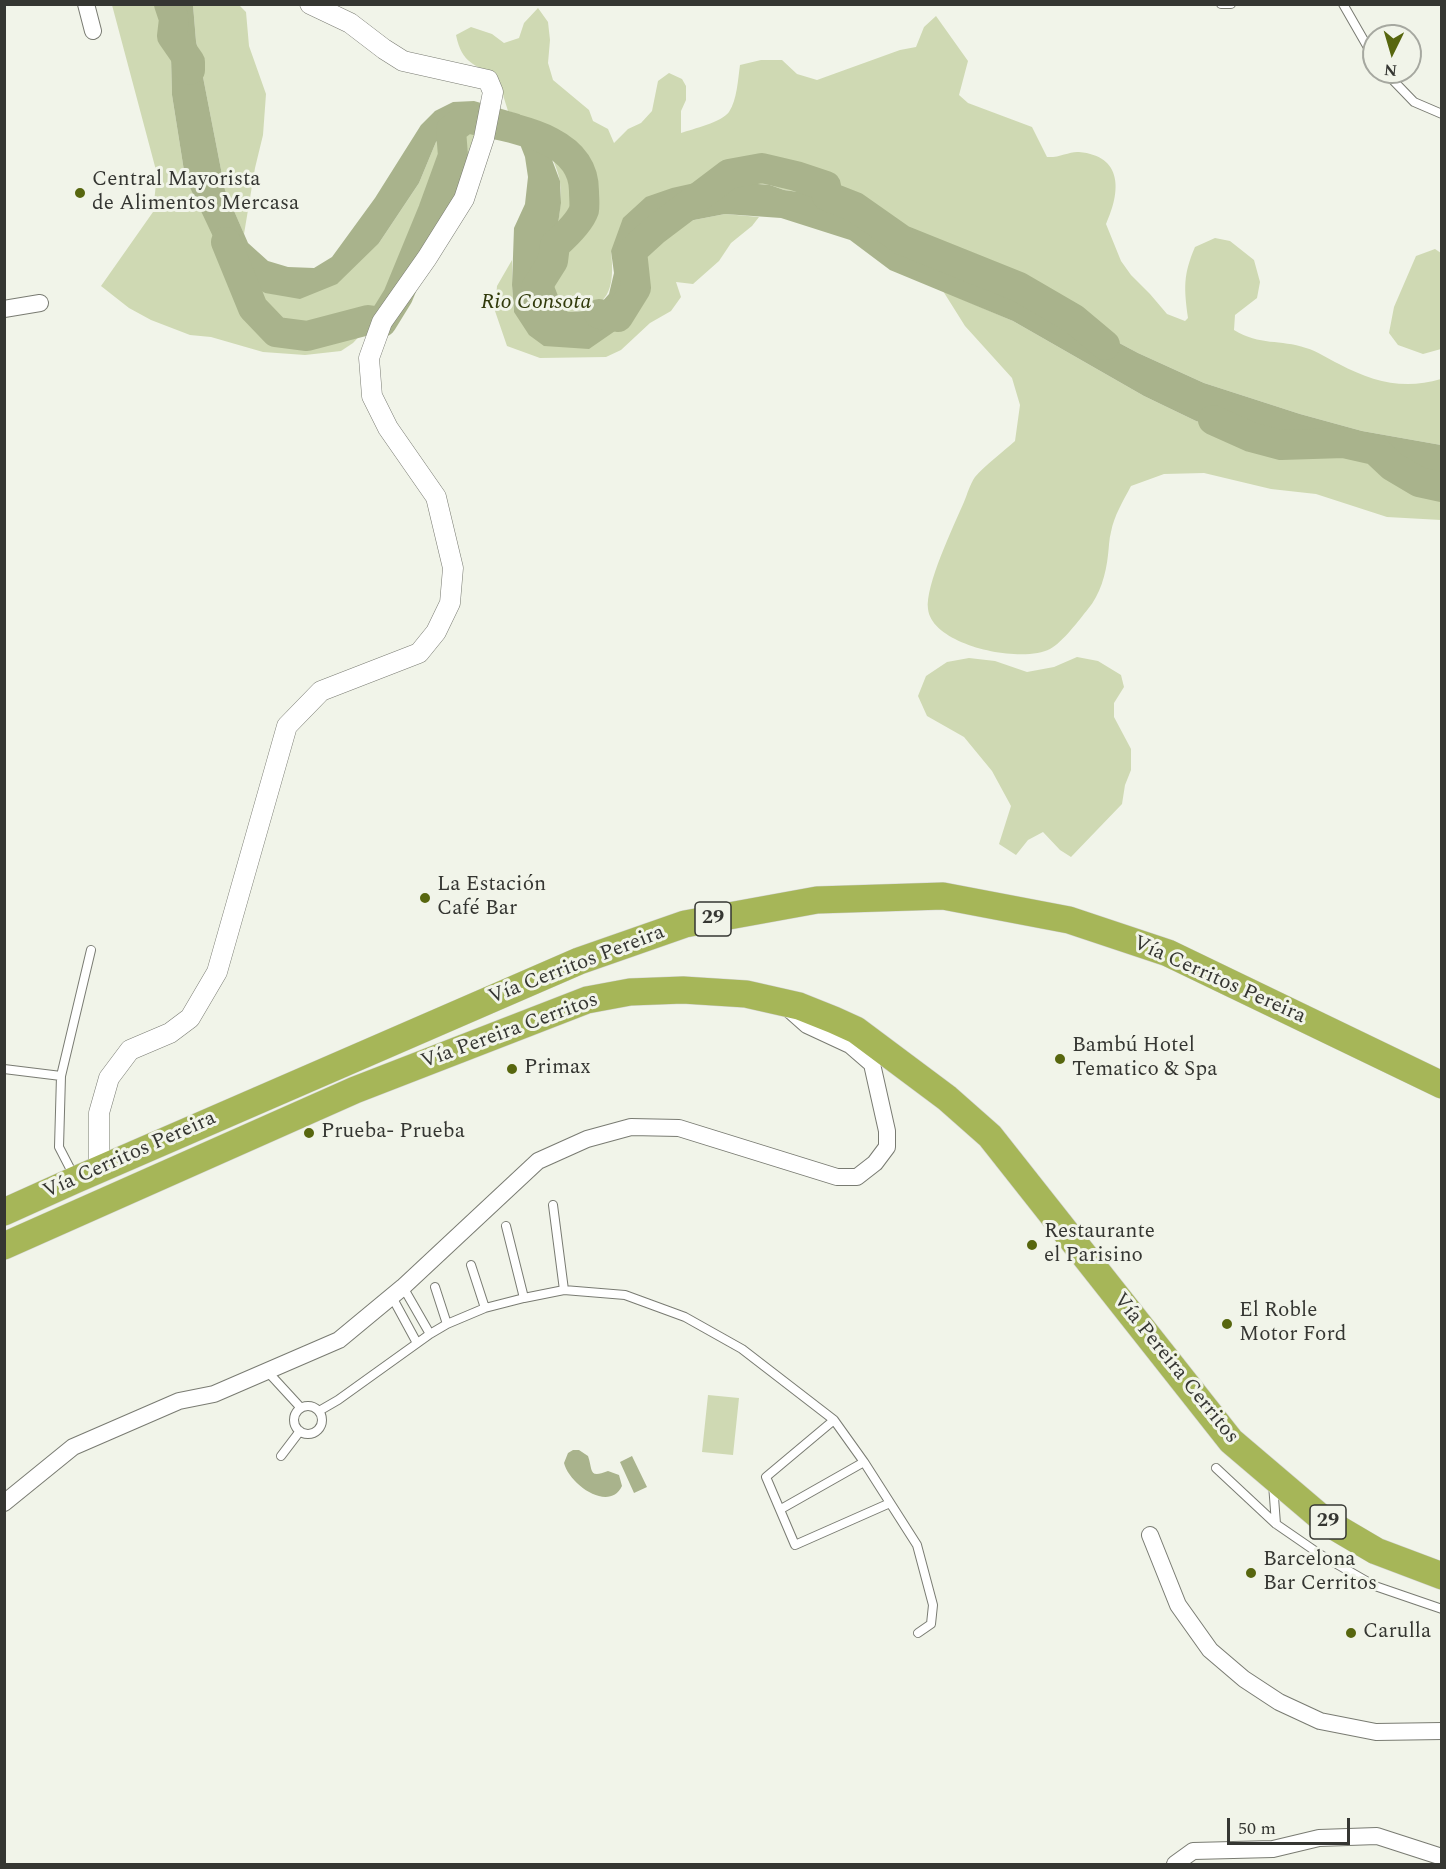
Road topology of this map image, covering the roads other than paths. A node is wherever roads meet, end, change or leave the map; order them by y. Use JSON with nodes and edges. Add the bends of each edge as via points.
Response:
{"nodes":[{"id":1,"x":86,"y":4,"type":"edge"},
{"id":2,"x":310,"y":4,"type":"edge"},
{"id":3,"x":1221,"y":4,"type":"edge"},
{"id":4,"x":1231,"y":4,"type":"edge"},
{"id":5,"x":1343,"y":4,"type":"edge"},
{"id":6,"x":93,"y":31,"type":"dead end"},
{"id":7,"x":1362,"y":37,"type":"edge"},
{"id":8,"x":1397,"y":84,"type":"edge"},
{"id":9,"x":1442,"y":114,"type":"edge"},
{"id":10,"x":40,"y":303,"type":"dead end"},
{"id":11,"x":4,"y":309,"type":"edge"},
{"id":12,"x":91,"y":950,"type":"dead end"},
{"id":13,"x":780,"y":1001,"type":"junction"},
{"id":14,"x":4,"y":1069,"type":"edge"},
{"id":15,"x":62,"y":1076,"type":"junction"},
{"id":16,"x":1440,"y":1083,"type":"edge"},
{"id":17,"x":87,"y":1174,"type":"junction"},
{"id":18,"x":553,"y":1205,"type":"dead end"},
{"id":19,"x":4,"y":1212,"type":"edge"},
{"id":20,"x":60,"y":1221,"type":"junction"},
{"id":21,"x":506,"y":1226,"type":"dead end"},
{"id":22,"x":4,"y":1246,"type":"edge"},
{"id":23,"x":4,"y":1258,"type":"edge"},
{"id":24,"x":471,"y":1265,"type":"dead end"},
{"id":25,"x":435,"y":1287,"type":"dead end"},
{"id":26,"x":564,"y":1290,"type":"junction"},
{"id":27,"x":398,"y":1292,"type":"junction"},
{"id":28,"x":524,"y":1298,"type":"junction"},
{"id":29,"x":484,"y":1308,"type":"junction"},
{"id":30,"x":447,"y":1324,"type":"junction"},
{"id":31,"x":430,"y":1334,"type":"junction"},
{"id":32,"x":417,"y":1343,"type":"junction"},
{"id":33,"x":267,"y":1371,"type":"junction"},
{"id":34,"x":301,"y":1408,"type":"junction"},
{"id":35,"x":319,"y":1411,"type":"junction"},
{"id":36,"x":834,"y":1420,"type":"junction"},
{"id":37,"x":300,"y":1431,"type":"junction"},
{"id":38,"x":281,"y":1456,"type":"dead end"},
{"id":39,"x":864,"y":1461,"type":"junction"},
{"id":40,"x":1216,"y":1468,"type":"dead end"},
{"id":41,"x":1273,"y":1478,"type":"junction"},
{"id":42,"x":4,"y":1503,"type":"edge"},
{"id":43,"x":891,"y":1503,"type":"junction"},
{"id":44,"x":781,"y":1509,"type":"junction"},
{"id":45,"x":1276,"y":1524,"type":"junction"},
{"id":46,"x":1150,"y":1535,"type":"dead end"},
{"id":47,"x":1442,"y":1576,"type":"edge"},
{"id":48,"x":1442,"y":1609,"type":"edge"},
{"id":49,"x":918,"y":1633,"type":"dead end"},
{"id":50,"x":1442,"y":1731,"type":"edge"},
{"id":51,"x":1442,"y":1857,"type":"edge"},
{"id":52,"x":1175,"y":1864,"type":"edge"}],
"edges":[{"from":1,"to":6,"type":"street"},
{"from":2,"to":17,"type":"street","via":[[350,23],[403,61],[488,80],[493,92],[484,138],[464,199],[382,322],[369,358],[372,396],[388,428],[436,497],[453,568],[450,603],[436,632],[419,653],[321,691],[287,726],[217,972],[190,1018],[170,1033],[130,1050],[108,1078]]},
{"from":3,"to":4,"type":"lane"},
{"from":5,"to":7,"type":"lane"},
{"from":8,"to":9,"type":"lane","via":[[1414,102]]},
{"from":10,"to":11,"type":"street"},
{"from":12,"to":15,"type":"lane"},
{"from":13,"to":20,"type":"highway","name":"Vía Pereira Cerritos","number":"29","via":[[746,994],[683,990],[630,992],[586,1000],[355,1090]]},
{"from":13,"to":27,"type":"street","via":[[807,1025],[850,1045],[872,1064],[887,1131],[887,1147],[875,1163],[856,1177],[837,1177],[679,1128],[631,1127],[587,1139],[538,1161]]},
{"from":13,"to":41,"type":"highway","name":"Vía Pereira Cerritos","number":"29","via":[[856,1030],[947,1098],[990,1136],[1231,1441]]},
{"from":14,"to":15,"type":"lane"},
{"from":15,"to":17,"type":"lane","via":[[59,1148]]},
{"from":16,"to":17,"type":"highway","name":"Vía Cerritos Pereira","number":"29","via":[[1168,953],[1070,920],[943,896],[817,900],[686,924],[579,961]]},
{"from":17,"to":19,"type":"highway","name":"Vía Cerritos Pereira","number":"29"},
{"from":18,"to":26,"type":"lane"},
{"from":20,"to":22,"type":"highway","number":"29"},
{"from":20,"to":23,"type":"highway"},
{"from":21,"to":28,"type":"lane"},
{"from":24,"to":29,"type":"lane"},
{"from":25,"to":30,"type":"lane"},
{"from":26,"to":28,"type":"lane"},
{"from":26,"to":36,"type":"lane","via":[[625,1295],[685,1317],[758,1360]]},
{"from":27,"to":31,"type":"lane"},
{"from":27,"to":32,"type":"lane"},
{"from":27,"to":33,"type":"street","via":[[339,1340]]},
{"from":28,"to":29,"type":"lane"},
{"from":29,"to":30,"type":"lane"},
{"from":30,"to":31,"type":"lane"},
{"from":31,"to":32,"type":"lane"},
{"from":32,"to":35,"type":"lane"},
{"from":33,"to":34,"type":"lane"},
{"from":33,"to":42,"type":"street","via":[[214,1394],[178,1401],[73,1447]]},
{"from":34,"to":35,"type":"lane","via":[[314,1407]]},
{"from":34,"to":37,"type":"lane","via":[[294,1419]]},
{"from":35,"to":37,"type":"lane","via":[[322,1424],[318,1429],[313,1433]]},
{"from":36,"to":39,"type":"lane"},
{"from":36,"to":44,"type":"lane","via":[[766,1477]]},
{"from":37,"to":38,"type":"lane"},
{"from":39,"to":43,"type":"lane"},
{"from":39,"to":44,"type":"lane"},
{"from":40,"to":45,"type":"lane"},
{"from":41,"to":45,"type":"lane"},
{"from":41,"to":47,"type":"highway","name":"Vía Pereira Cerritos","number":"29","via":[[1325,1521],[1376,1551]]},
{"from":43,"to":44,"type":"lane","via":[[795,1545]]},
{"from":43,"to":49,"type":"lane","via":[[917,1545],[933,1605],[931,1624]]},
{"from":45,"to":48,"type":"lane","via":[[1376,1586]]},
{"from":46,"to":50,"type":"street","via":[[1178,1605],[1210,1650],[1244,1679],[1279,1702],[1320,1721],[1376,1732]]},
{"from":51,"to":52,"type":"street","via":[[1377,1836],[1319,1838],[1273,1849],[1193,1851]]}]}
